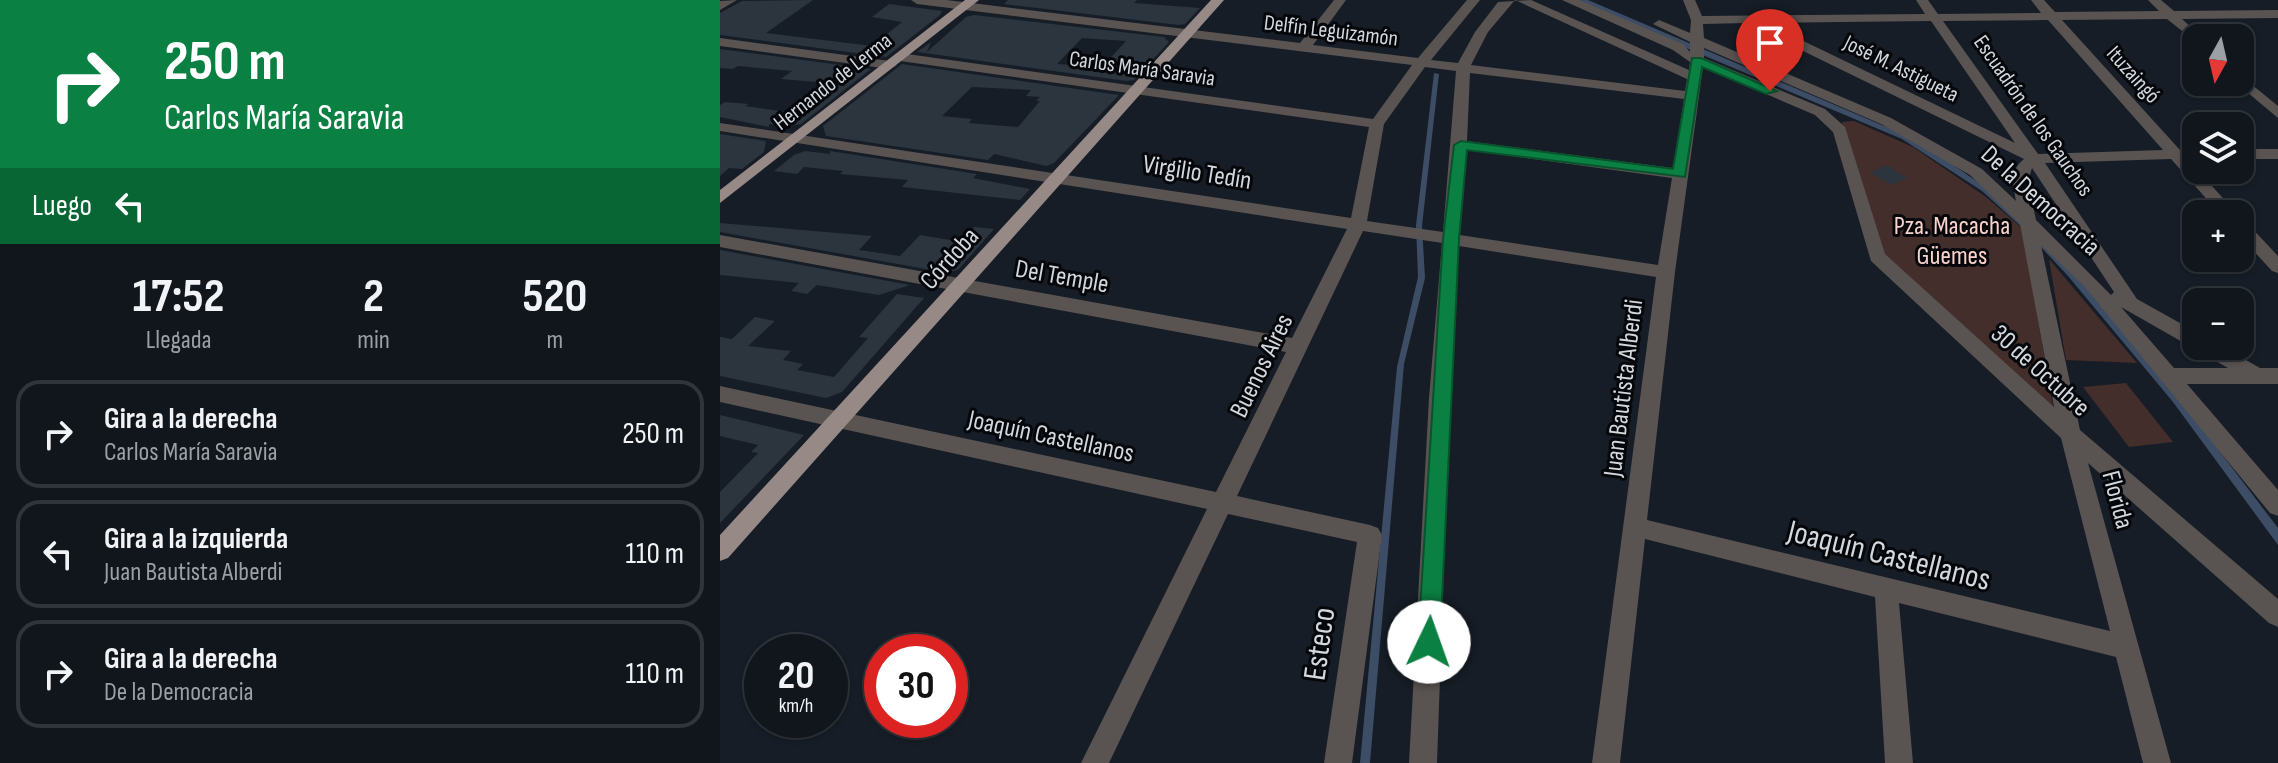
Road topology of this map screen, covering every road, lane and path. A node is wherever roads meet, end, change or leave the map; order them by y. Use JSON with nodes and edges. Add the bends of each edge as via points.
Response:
{"nodes":[{"id":1,"x":731,"y":0,"type":"edge"},
{"id":2,"x":917,"y":0,"type":"edge"},
{"id":3,"x":1218,"y":0,"type":"edge"},
{"id":4,"x":1340,"y":0,"type":"edge"},
{"id":5,"x":1474,"y":0,"type":"edge"},
{"id":6,"x":1509,"y":0,"type":"edge"},
{"id":7,"x":1521,"y":0,"type":"edge"},
{"id":8,"x":1568,"y":0,"type":"edge"},
{"id":9,"x":1600,"y":0,"type":"edge"},
{"id":10,"x":1673,"y":0,"type":"edge"},
{"id":11,"x":1805,"y":0,"type":"edge"},
{"id":12,"x":1922,"y":0,"type":"edge"},
{"id":13,"x":2037,"y":0,"type":"edge"},
{"id":14,"x":2154,"y":0,"type":"edge"},
{"id":15,"x":2269,"y":0,"type":"edge"},
{"id":16,"x":969,"y":3,"type":"edge"},
{"id":17,"x":1690,"y":3,"type":"edge"},
{"id":18,"x":720,"y":6,"type":"edge"},
{"id":19,"x":2278,"y":7,"type":"edge"},
{"id":20,"x":2278,"y":14,"type":"edge"},
{"id":21,"x":2171,"y":15,"type":"junction"},
{"id":22,"x":2052,"y":16,"type":"junction"},
{"id":23,"x":1935,"y":18,"type":"junction"},
{"id":24,"x":1815,"y":19,"type":"junction"},
{"id":25,"x":1697,"y":20,"type":"junction"},
{"id":26,"x":1748,"y":20,"type":"junction"},
{"id":27,"x":2182,"y":25,"type":"edge"},
{"id":28,"x":1187,"y":35,"type":"junction"},
{"id":29,"x":720,"y":42,"type":"edge"},
{"id":30,"x":1303,"y":49,"type":"junction"},
{"id":31,"x":895,"y":61,"type":"junction"},
{"id":32,"x":1419,"y":65,"type":"junction"},
{"id":33,"x":1695,"y":69,"type":"junction"},
{"id":34,"x":1463,"y":70,"type":"junction"},
{"id":35,"x":1137,"y":90,"type":"junction"},
{"id":36,"x":2254,"y":92,"type":"edge"},
{"id":37,"x":2278,"y":114,"type":"edge"},
{"id":38,"x":1833,"y":121,"type":"joint"},
{"id":39,"x":1377,"y":124,"type":"junction"},
{"id":40,"x":720,"y":127,"type":"edge"},
{"id":41,"x":797,"y":138,"type":"junction"},
{"id":42,"x":1461,"y":145,"type":"junction"},
{"id":43,"x":2254,"y":154,"type":"edge"},
{"id":44,"x":2278,"y":154,"type":"edge"},
{"id":45,"x":2175,"y":155,"type":"junction"},
{"id":46,"x":2182,"y":155,"type":"edge"},
{"id":47,"x":2034,"y":159,"type":"junction"},
{"id":48,"x":1680,"y":174,"type":"junction"},
{"id":49,"x":1059,"y":178,"type":"junction"},
{"id":50,"x":720,"y":198,"type":"edge"},
{"id":51,"x":2216,"y":200,"type":"edge"},
{"id":52,"x":1358,"y":224,"type":"junction"},
{"id":53,"x":1443,"y":238,"type":"junction"},
{"id":54,"x":2033,"y":238,"type":"junction"},
{"id":55,"x":720,"y":241,"type":"edge"},
{"id":56,"x":2254,"y":241,"type":"edge"},
{"id":57,"x":2278,"y":267,"type":"edge"},
{"id":58,"x":1666,"y":272,"type":"junction"},
{"id":59,"x":2090,"y":282,"type":"junction"},
{"id":60,"x":961,"y":285,"type":"junction"},
{"id":61,"x":2129,"y":301,"type":"junction"},
{"id":62,"x":2182,"y":333,"type":"edge"},
{"id":63,"x":1300,"y":347,"type":"junction"},
{"id":64,"x":2229,"y":360,"type":"edge"},
{"id":65,"x":2168,"y":376,"type":"junction"},
{"id":66,"x":2256,"y":376,"type":"junction"},
{"id":67,"x":2278,"y":376,"type":"edge"},
{"id":68,"x":2278,"y":389,"type":"edge"},
{"id":69,"x":720,"y":394,"type":"edge"},
{"id":70,"x":839,"y":421,"type":"junction"},
{"id":71,"x":2070,"y":434,"type":"junction"},
{"id":72,"x":1225,"y":503,"type":"junction"},
{"id":73,"x":2278,"y":506,"type":"edge"},
{"id":74,"x":1636,"y":527,"type":"junction"},
{"id":75,"x":1370,"y":535,"type":"joint"},
{"id":76,"x":720,"y":551,"type":"edge"},
{"id":77,"x":1886,"y":587,"type":"junction"},
{"id":78,"x":2278,"y":615,"type":"edge"},
{"id":79,"x":2126,"y":647,"type":"junction"},
{"id":80,"x":1095,"y":763,"type":"edge"},
{"id":81,"x":1338,"y":763,"type":"edge"},
{"id":82,"x":1423,"y":763,"type":"edge"},
{"id":83,"x":1606,"y":763,"type":"edge"},
{"id":84,"x":1899,"y":763,"type":"edge"},
{"id":85,"x":2157,"y":763,"type":"edge"}],
"edges":[{"from":1,"to":18,"type":"street"},
{"from":2,"to":16,"type":"street","name":"Delfín Leguizamón"},
{"from":3,"to":28,"type":"main road","name":"Córdoba"},
{"from":4,"to":30,"type":"street"},
{"from":5,"to":32,"type":"street","name":"Buenos Aires"},
{"from":6,"to":34,"type":"street","via":[[1470,50]]},
{"from":7,"to":33,"type":"street"},
{"from":8,"to":33,"type":"street","name":"De la Democracia","via":[[1678,47]]},
{"from":9,"to":33,"type":"street","name":"De la Democracia"},
{"from":10,"to":17,"type":"street"},
{"from":11,"to":24,"type":"street"},
{"from":12,"to":23,"type":"street","name":"Escuadrón de los Gauchos"},
{"from":13,"to":22,"type":"street","name":"Ituzaingó"},
{"from":14,"to":21,"type":"street"},
{"from":15,"to":19,"type":"street"},
{"from":16,"to":28,"type":"street","name":"Delfín Leguizamón"},
{"from":16,"to":31,"type":"main road","name":"Hernando de Lerma"},
{"from":17,"to":25,"type":"street","name":"Juan Bautista Alberdi"},
{"from":20,"to":21,"type":"street"},
{"from":21,"to":22,"type":"street"},
{"from":21,"to":27,"type":"street"},
{"from":22,"to":23,"type":"street"},
{"from":22,"to":45,"type":"street","name":"Ituzaingó"},
{"from":23,"to":24,"type":"street"},
{"from":23,"to":47,"type":"street","name":"Escuadrón de los Gauchos"},
{"from":24,"to":26,"type":"street"},
{"from":25,"to":26,"type":"street"},
{"from":25,"to":33,"type":"street","name":"Juan Bautista Alberdi"},
{"from":26,"to":47,"type":"street","name":"José M. Astigueta"},
{"from":28,"to":30,"type":"street","name":"Delfín Leguizamón"},
{"from":28,"to":35,"type":"main road","name":"Córdoba"},
{"from":29,"to":31,"type":"street","name":"Carlos María Saravia"},
{"from":30,"to":32,"type":"street","name":"Delfín Leguizamón"},
{"from":31,"to":35,"type":"street","name":"Carlos María Saravia"},
{"from":31,"to":41,"type":"main road","name":"Hernando de Lerma"},
{"from":32,"to":34,"type":"street","name":"Delfín Leguizamón"},
{"from":32,"to":39,"type":"street","name":"Buenos Aires"},
{"from":33,"to":34,"type":"street","name":"Delfín Leguizamón"},
{"from":33,"to":38,"type":"street","name":"De la Democracia"},
{"from":33,"to":48,"type":"street","name":"Juan Bautista Alberdi"},
{"from":33,"to":54,"type":"street","name":"De la Democracia","via":[[1886,121],[1976,172]]},
{"from":34,"to":42,"type":"street"},
{"from":35,"to":39,"type":"street","name":"Carlos María Saravia"},
{"from":35,"to":49,"type":"main road","name":"Córdoba"},
{"from":36,"to":37,"type":"street"},
{"from":38,"to":71,"type":"street","name":"30 de Octubre","via":[[1877,257]]},
{"from":39,"to":52,"type":"street","name":"Buenos Aires"},
{"from":40,"to":41,"type":"street","name":"Virgilio Tedín"},
{"from":41,"to":49,"type":"street","name":"Virgilio Tedín"},
{"from":41,"to":50,"type":"main road","name":"Hernando de Lerma"},
{"from":42,"to":48,"type":"street"},
{"from":42,"to":53,"type":"street"},
{"from":43,"to":44,"type":"street"},
{"from":45,"to":46,"type":"street"},
{"from":45,"to":47,"type":"street"},
{"from":45,"to":51,"type":"street","name":"Ituzaingó"},
{"from":47,"to":54,"type":"street","via":[[2023,168],[2020,181]]},
{"from":47,"to":61,"type":"street","name":"Escuadrón de los Gauchos"},
{"from":48,"to":58,"type":"street","name":"Juan Bautista Alberdi"},
{"from":49,"to":52,"type":"street","name":"Virgilio Tedín"},
{"from":49,"to":60,"type":"main road","name":"Córdoba"},
{"from":52,"to":53,"type":"street","name":"Virgilio Tedín"},
{"from":52,"to":63,"type":"street","name":"Buenos Aires"},
{"from":53,"to":58,"type":"street","name":"Virgilio Tedín"},
{"from":53,"to":82,"type":"street"},
{"from":54,"to":59,"type":"street","name":"De la Democracia"},
{"from":54,"to":71,"type":"street","name":"Florida"},
{"from":55,"to":60,"type":"street","name":"Del Temple"},
{"from":56,"to":57,"type":"street"},
{"from":58,"to":74,"type":"street","name":"Juan Bautista Alberdi"},
{"from":59,"to":61,"type":"street","name":"Escuadrón de los Gauchos"},
{"from":59,"to":65,"type":"street","name":"De la Democracia"},
{"from":60,"to":63,"type":"street","name":"Del Temple"},
{"from":60,"to":70,"type":"main road","name":"Córdoba"},
{"from":61,"to":62,"type":"street","name":"Escuadrón de los Gauchos"},
{"from":63,"to":72,"type":"street","name":"Buenos Aires"},
{"from":64,"to":66,"type":"street"},
{"from":65,"to":66,"type":"street"},
{"from":65,"to":73,"type":"street","name":"De la Democracia"},
{"from":66,"to":67,"type":"street"},
{"from":66,"to":68,"type":"street"},
{"from":69,"to":70,"type":"street","name":"Joaquín Castellanos"},
{"from":70,"to":72,"type":"street","name":"Joaquín Castellanos"},
{"from":70,"to":76,"type":"main road","name":"Córdoba"},
{"from":71,"to":78,"type":"street","name":"30 de Octubre"},
{"from":71,"to":79,"type":"street","name":"Florida"},
{"from":72,"to":75,"type":"street","name":"Joaquín Castellanos"},
{"from":72,"to":80,"type":"street","name":"Buenos Aires"},
{"from":74,"to":77,"type":"street","name":"Joaquín Castellanos"},
{"from":74,"to":83,"type":"street","name":"Juan Bautista Alberdi"},
{"from":75,"to":81,"type":"street","name":"Esteco"},
{"from":77,"to":79,"type":"street","name":"Joaquín Castellanos"},
{"from":77,"to":84,"type":"street"},
{"from":79,"to":85,"type":"street","name":"Florida"}]}
